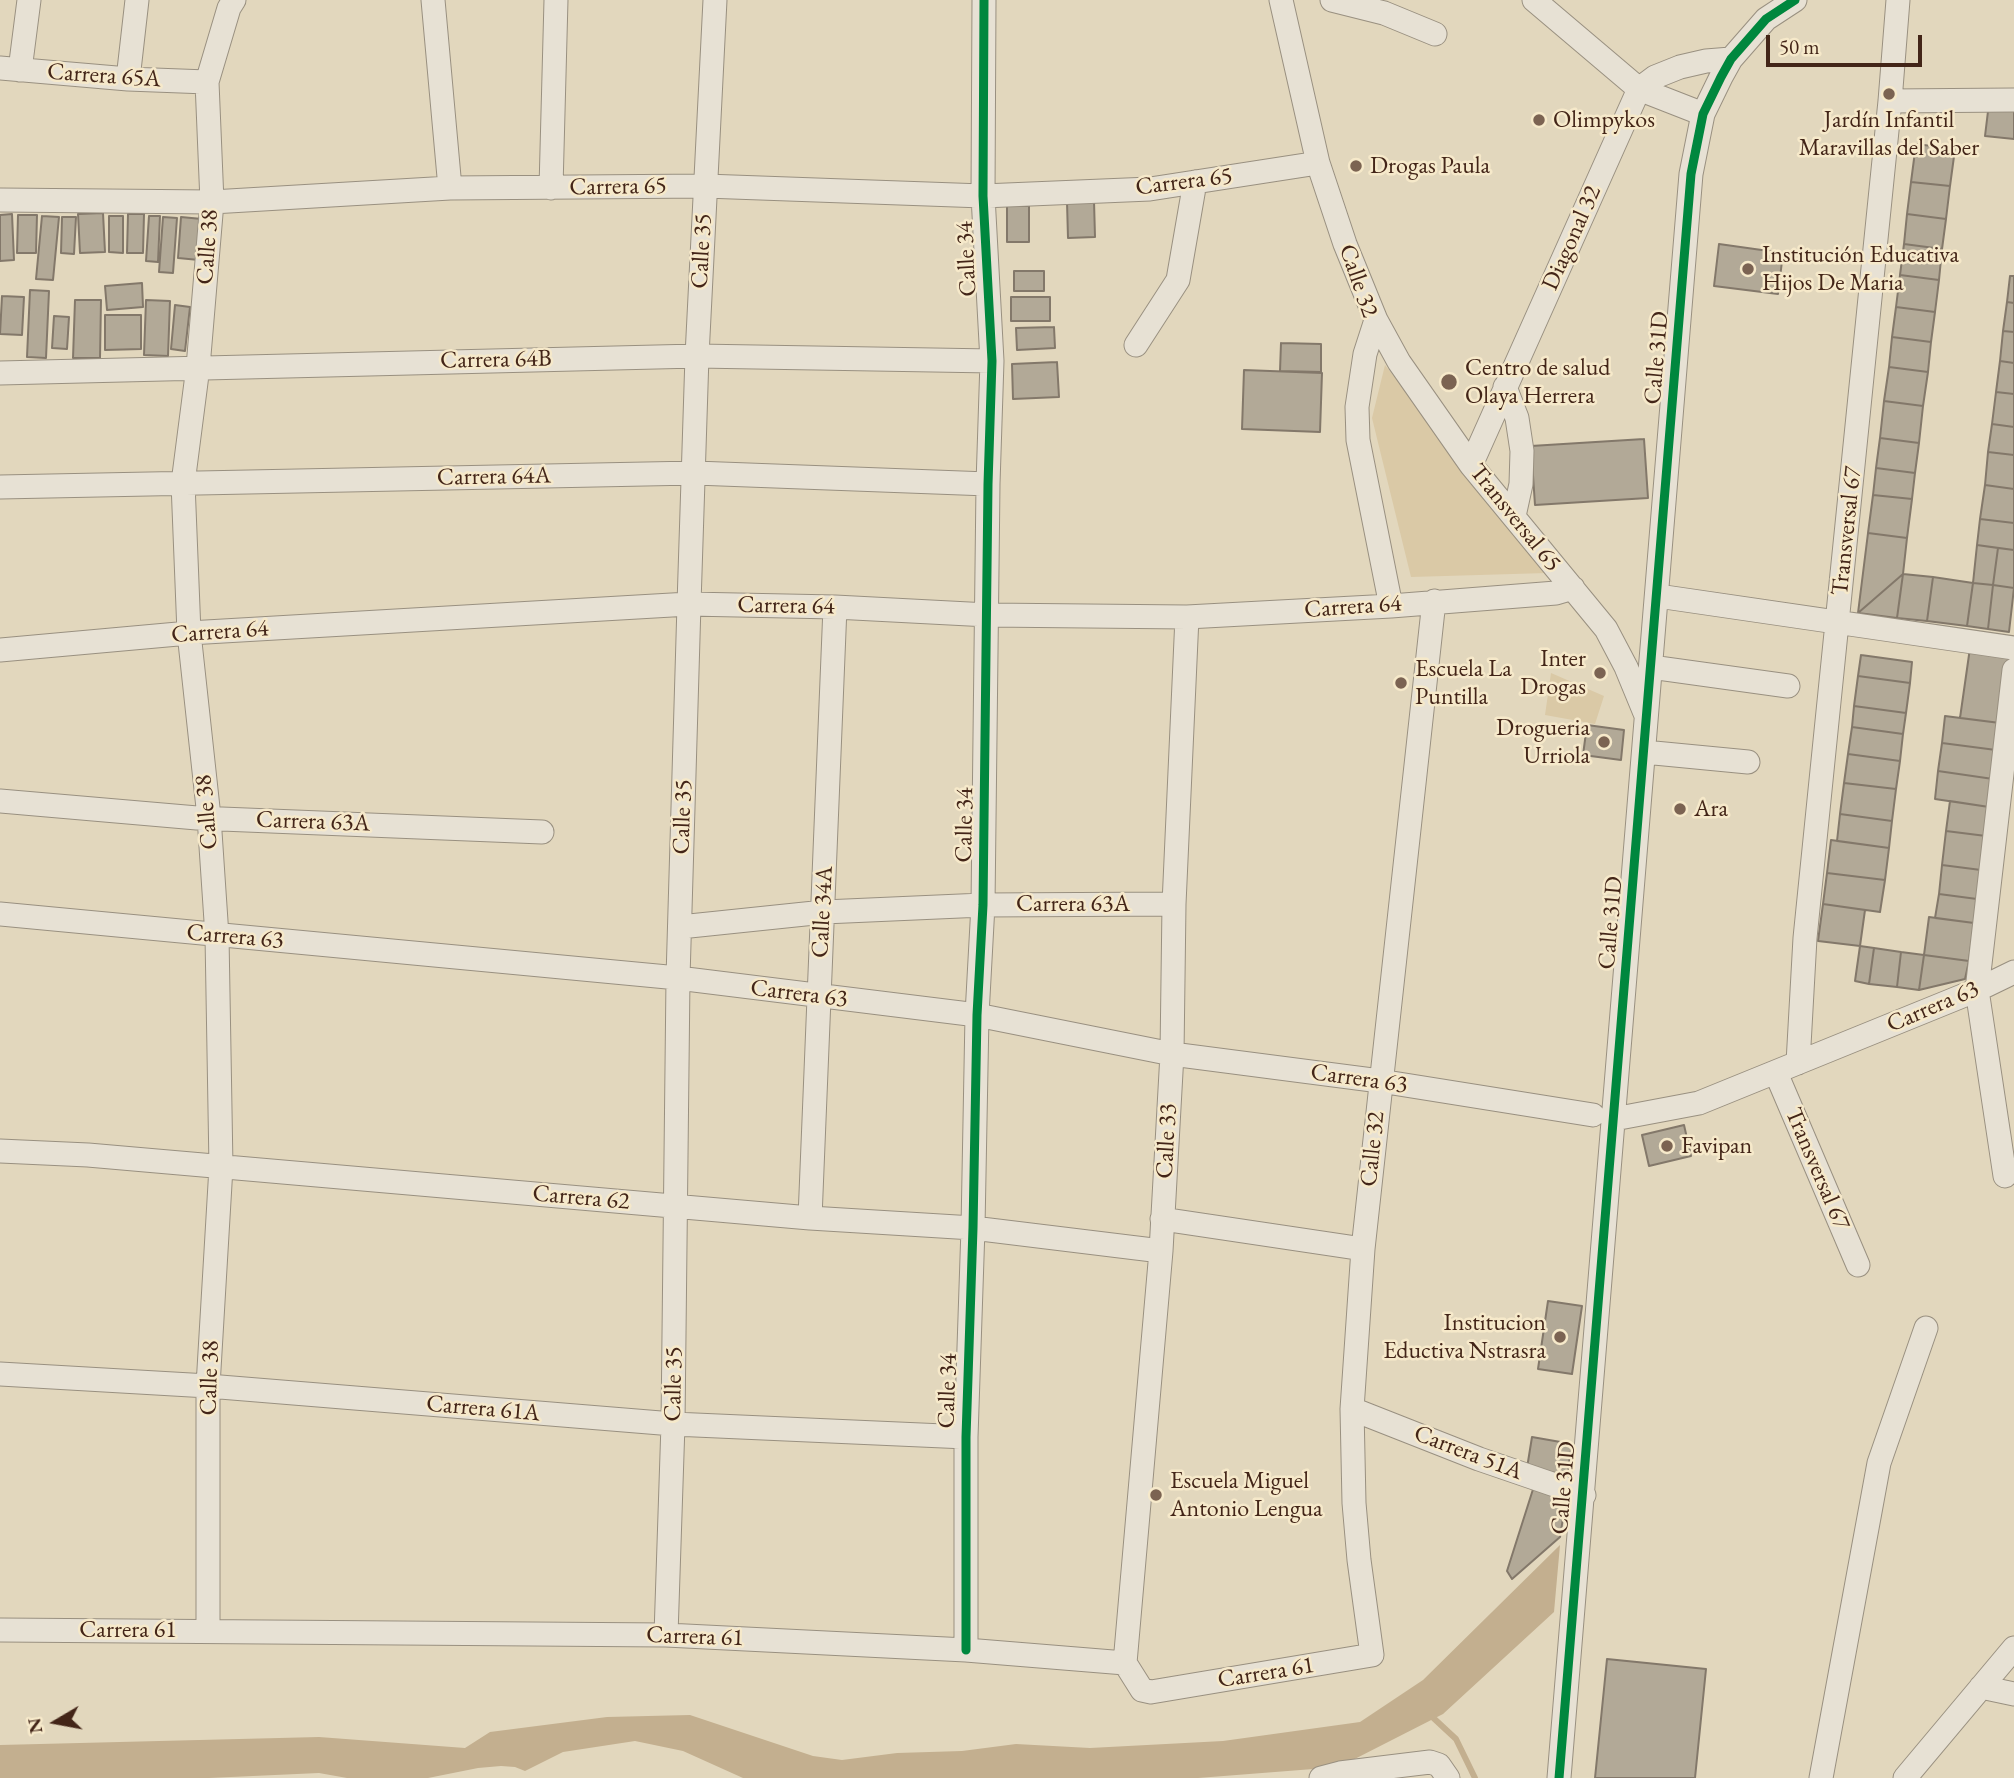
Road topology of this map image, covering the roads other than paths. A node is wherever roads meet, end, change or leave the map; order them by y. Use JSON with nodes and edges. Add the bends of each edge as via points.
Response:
{"nodes":[{"id":1,"x":29,"y":0,"type":"edge"},
{"id":2,"x":137,"y":0,"type":"edge"},
{"id":3,"x":234,"y":0,"type":"edge"},
{"id":4,"x":433,"y":0,"type":"edge"},
{"id":5,"x":556,"y":0,"type":"edge"},
{"id":6,"x":715,"y":0,"type":"edge"},
{"id":7,"x":984,"y":0,"type":"edge"},
{"id":8,"x":1281,"y":0,"type":"edge"},
{"id":9,"x":1332,"y":0,"type":"edge"},
{"id":10,"x":1534,"y":0,"type":"edge"},
{"id":11,"x":1795,"y":0,"type":"edge"},
{"id":12,"x":1898,"y":0,"type":"edge"},
{"id":13,"x":1385,"y":6,"type":"edge"},
{"id":14,"x":1435,"y":34,"type":"dead end"},
{"id":15,"x":1726,"y":68,"type":"junction"},
{"id":16,"x":10,"y":69,"type":"edge"},
{"id":17,"x":128,"y":79,"type":"junction"},
{"id":18,"x":207,"y":82,"type":"junction"},
{"id":19,"x":1639,"y":89,"type":"junction"},
{"id":20,"x":2014,"y":100,"type":"edge"},
{"id":21,"x":1890,"y":101,"type":"junction"},
{"id":22,"x":1703,"y":114,"type":"junction"},
{"id":23,"x":1318,"y":163,"type":"junction"},
{"id":24,"x":1195,"y":182,"type":"junction"},
{"id":25,"x":705,"y":186,"type":"junction"},
{"id":26,"x":450,"y":188,"type":"junction"},
{"id":27,"x":551,"y":188,"type":"junction"},
{"id":28,"x":983,"y":196,"type":"junction"},
{"id":29,"x":0,"y":200,"type":"edge"},
{"id":30,"x":212,"y":202,"type":"junction"},
{"id":31,"x":1376,"y":320,"type":"junction"},
{"id":32,"x":1136,"y":345,"type":"dead end"},
{"id":33,"x":697,"y":356,"type":"junction"},
{"id":34,"x":992,"y":361,"type":"junction"},
{"id":35,"x":198,"y":367,"type":"junction"},
{"id":36,"x":0,"y":373,"type":"edge"},
{"id":37,"x":1505,"y":387,"type":"junction"},
{"id":38,"x":1471,"y":465,"type":"junction"},
{"id":39,"x":695,"y":472,"type":"junction"},
{"id":40,"x":183,"y":483,"type":"junction"},
{"id":41,"x":988,"y":484,"type":"junction"},
{"id":42,"x":0,"y":487,"type":"edge"},
{"id":43,"x":1514,"y":516,"type":"junction"},
{"id":44,"x":1573,"y":588,"type":"junction"},
{"id":45,"x":1658,"y":596,"type":"junction"},
{"id":46,"x":1434,"y":601,"type":"junction"},
{"id":47,"x":689,"y":604,"type":"junction"},
{"id":48,"x":1391,"y":606,"type":"junction"},
{"id":49,"x":835,"y":607,"type":"junction"},
{"id":50,"x":988,"y":615,"type":"junction"},
{"id":51,"x":1187,"y":617,"type":"junction"},
{"id":52,"x":1838,"y":622,"type":"junction"},
{"id":53,"x":189,"y":633,"type":"junction"},
{"id":54,"x":2014,"y":648,"type":"edge"},
{"id":55,"x":0,"y":650,"type":"edge"},
{"id":56,"x":1651,"y":667,"type":"junction"},
{"id":57,"x":2014,"y":670,"type":"edge"},
{"id":58,"x":1788,"y":686,"type":"dead end"},
{"id":59,"x":1647,"y":719,"type":"junction"},
{"id":60,"x":1644,"y":752,"type":"junction"},
{"id":61,"x":1748,"y":762,"type":"dead end"},
{"id":62,"x":0,"y":801,"type":"edge"},
{"id":63,"x":209,"y":817,"type":"junction"},
{"id":64,"x":542,"y":832,"type":"dead end"},
{"id":65,"x":1174,"y":904,"type":"junction"},
{"id":66,"x":983,"y":905,"type":"junction"},
{"id":67,"x":824,"y":912,"type":"junction"},
{"id":68,"x":0,"y":914,"type":"edge"},
{"id":69,"x":680,"y":927,"type":"junction"},
{"id":70,"x":217,"y":936,"type":"junction"},
{"id":71,"x":2014,"y":972,"type":"edge"},
{"id":72,"x":678,"y":978,"type":"junction"},
{"id":73,"x":1977,"y":990,"type":"junction"},
{"id":74,"x":818,"y":997,"type":"junction"},
{"id":75,"x":977,"y":1015,"type":"junction"},
{"id":76,"x":1172,"y":1054,"type":"junction"},
{"id":77,"x":1798,"y":1063,"type":"junction"},
{"id":78,"x":1776,"y":1073,"type":"junction"},
{"id":79,"x":1380,"y":1081,"type":"junction"},
{"id":80,"x":1603,"y":1117,"type":"junction"},
{"id":81,"x":0,"y":1151,"type":"edge"},
{"id":82,"x":221,"y":1167,"type":"junction"},
{"id":83,"x":2005,"y":1176,"type":"dead end"},
{"id":84,"x":677,"y":1207,"type":"junction"},
{"id":85,"x":810,"y":1218,"type":"junction"},
{"id":86,"x":1163,"y":1219,"type":"junction"},
{"id":87,"x":973,"y":1228,"type":"junction"},
{"id":88,"x":1363,"y":1248,"type":"junction"},
{"id":89,"x":1161,"y":1251,"type":"junction"},
{"id":90,"x":1858,"y":1265,"type":"dead end"},
{"id":91,"x":1926,"y":1328,"type":"dead end"},
{"id":92,"x":0,"y":1374,"type":"edge"},
{"id":93,"x":208,"y":1387,"type":"junction"},
{"id":94,"x":1353,"y":1409,"type":"junction"},
{"id":95,"x":673,"y":1424,"type":"junction"},
{"id":96,"x":966,"y":1437,"type":"junction"},
{"id":97,"x":1584,"y":1495,"type":"junction"},
{"id":98,"x":0,"y":1630,"type":"edge"},
{"id":99,"x":208,"y":1630,"type":"junction"},
{"id":100,"x":666,"y":1635,"type":"junction"},
{"id":101,"x":2014,"y":1648,"type":"edge"},
{"id":102,"x":965,"y":1650,"type":"junction"},
{"id":103,"x":1372,"y":1655,"type":"joint"},
{"id":104,"x":1125,"y":1663,"type":"junction"},
{"id":105,"x":1981,"y":1687,"type":"junction"},
{"id":106,"x":2014,"y":1694,"type":"edge"},
{"id":107,"x":1321,"y":1778,"type":"edge"},
{"id":108,"x":1448,"y":1778,"type":"edge"},
{"id":109,"x":1559,"y":1778,"type":"edge"},
{"id":110,"x":1821,"y":1778,"type":"edge"},
{"id":111,"x":1905,"y":1778,"type":"edge"}],
"edges":[{"from":1,"to":16,"type":"street"},
{"from":2,"to":17,"type":"street"},
{"from":3,"to":18,"type":"street","name":"Calle 38"},
{"from":4,"to":26,"type":"street"},
{"from":5,"to":27,"type":"street"},
{"from":6,"to":25,"type":"street","name":"Calle 35"},
{"from":7,"to":28,"type":"street","name":"Calle 34"},
{"from":8,"to":23,"type":"street","name":"Calle 32"},
{"from":9,"to":13,"type":"street"},
{"from":10,"to":19,"type":"street"},
{"from":11,"to":15,"type":"street","via":[[1766,19]]},
{"from":12,"to":21,"type":"street","name":"Transversal 67"},
{"from":13,"to":14,"type":"street"},
{"from":15,"to":19,"type":"street","via":[[1706,61],[1680,67]]},
{"from":15,"to":22,"type":"street","name":"Calle 31D"},
{"from":16,"to":17,"type":"street","name":"Carrera 65A"},
{"from":17,"to":18,"type":"street","name":"Carrera 65A"},
{"from":18,"to":30,"type":"street","name":"Calle 38"},
{"from":19,"to":22,"type":"street"},
{"from":19,"to":37,"type":"street","name":"Diagonal 32"},
{"from":20,"to":21,"type":"street"},
{"from":21,"to":52,"type":"street","name":"Transversal 67"},
{"from":22,"to":45,"type":"street","name":"Calle 31D","via":[[1691,174]]},
{"from":23,"to":24,"type":"street","name":"Carrera 65"},
{"from":23,"to":31,"type":"street","name":"Calle 32"},
{"from":24,"to":28,"type":"street","name":"Carrera 65","via":[[1150,189]]},
{"from":24,"to":32,"type":"street","via":[[1178,280]]},
{"from":25,"to":27,"type":"street","name":"Carrera 65"},
{"from":25,"to":28,"type":"street","name":"Carrera 65"},
{"from":25,"to":33,"type":"street","name":"Calle 35"},
{"from":26,"to":27,"type":"street","name":"Carrera 65"},
{"from":26,"to":30,"type":"street","name":"Carrera 65"},
{"from":28,"to":34,"type":"street","name":"Calle 34"},
{"from":29,"to":30,"type":"street","name":"Carrera 65"},
{"from":30,"to":35,"type":"street","name":"Calle 38"},
{"from":31,"to":38,"type":"street","name":"Transversal 65","via":[[1399,362]]},
{"from":31,"to":48,"type":"street","name":"Calle 32","via":[[1365,354],[1357,440]]},
{"from":33,"to":34,"type":"street","name":"Carrera 64B"},
{"from":33,"to":35,"type":"street","name":"Carrera 64B"},
{"from":33,"to":39,"type":"street","name":"Calle 35"},
{"from":34,"to":41,"type":"street","name":"Calle 34"},
{"from":35,"to":36,"type":"street","name":"Carrera 64B"},
{"from":35,"to":40,"type":"street","name":"Calle 38"},
{"from":37,"to":38,"type":"street","name":"Diagonal 32"},
{"from":37,"to":43,"type":"street","via":[[1517,418],[1522,450]]},
{"from":38,"to":43,"type":"street","name":"Transversal 65"},
{"from":39,"to":40,"type":"street","name":"Carrera 64A"},
{"from":39,"to":41,"type":"street","name":"Carrera 64A"},
{"from":39,"to":47,"type":"street","name":"Calle 35"},
{"from":40,"to":42,"type":"street","name":"Carrera 64A"},
{"from":40,"to":53,"type":"street","name":"Calle 38"},
{"from":41,"to":50,"type":"street","name":"Calle 34"},
{"from":43,"to":44,"type":"street","name":"Transversal 65"},
{"from":44,"to":46,"type":"street","name":"Carrera 64"},
{"from":44,"to":59,"type":"street","name":"Transversal 65","via":[[1616,646]]},
{"from":45,"to":52,"type":"street"},
{"from":45,"to":56,"type":"street","name":"Calle 31D"},
{"from":46,"to":48,"type":"street","name":"Carrera 64"},
{"from":46,"to":79,"type":"street","name":"Calle 32"},
{"from":47,"to":49,"type":"street","name":"Carrera 64"},
{"from":47,"to":53,"type":"street","name":"Carrera 64"},
{"from":47,"to":69,"type":"street","name":"Calle 35"},
{"from":48,"to":51,"type":"street","name":"Carrera 64"},
{"from":49,"to":50,"type":"street","name":"Carrera 64"},
{"from":49,"to":67,"type":"street","name":"Calle 34A"},
{"from":50,"to":51,"type":"street","name":"Carrera 64"},
{"from":50,"to":66,"type":"street","name":"Calle 34"},
{"from":51,"to":65,"type":"street","name":"Calle 33"},
{"from":52,"to":54,"type":"street"},
{"from":52,"to":77,"type":"street","name":"Transversal 67","via":[[1805,938]]},
{"from":53,"to":55,"type":"street","name":"Carrera 64"},
{"from":53,"to":63,"type":"street","name":"Calle 38"},
{"from":56,"to":58,"type":"street"},
{"from":56,"to":59,"type":"street","name":"Calle 31D"},
{"from":57,"to":73,"type":"street"},
{"from":59,"to":60,"type":"street","name":"Calle 31D"},
{"from":60,"to":61,"type":"street"},
{"from":60,"to":80,"type":"street","name":"Calle 31D"},
{"from":62,"to":63,"type":"street","name":"Carrera 63A"},
{"from":63,"to":64,"type":"street","name":"Carrera 63A"},
{"from":63,"to":70,"type":"street","name":"Calle 38"},
{"from":65,"to":66,"type":"street","name":"Carrera 63A"},
{"from":65,"to":76,"type":"street","name":"Calle 33"},
{"from":66,"to":67,"type":"street","name":"Carrera 63A"},
{"from":66,"to":75,"type":"street","name":"Calle 34"},
{"from":67,"to":69,"type":"street","name":"Carrera 63A"},
{"from":67,"to":74,"type":"street","name":"Calle 34A"},
{"from":68,"to":70,"type":"street","name":"Carrera 63"},
{"from":69,"to":72,"type":"street","name":"Calle 35"},
{"from":70,"to":72,"type":"street","name":"Carrera 63"},
{"from":70,"to":82,"type":"street","name":"Calle 38"},
{"from":71,"to":73,"type":"street","name":"Carrera 63"},
{"from":72,"to":74,"type":"street","name":"Carrera 63"},
{"from":72,"to":84,"type":"street","name":"Calle 35"},
{"from":73,"to":77,"type":"street","name":"Carrera 63"},
{"from":73,"to":83,"type":"street"},
{"from":74,"to":75,"type":"street","name":"Carrera 63"},
{"from":74,"to":85,"type":"street","name":"Calle 34A"},
{"from":75,"to":76,"type":"street","name":"Carrera 63"},
{"from":75,"to":87,"type":"street","name":"Calle 34"},
{"from":76,"to":79,"type":"street","name":"Carrera 63"},
{"from":76,"to":86,"type":"street","name":"Calle 33"},
{"from":77,"to":78,"type":"street","name":"Carrera 63"},
{"from":78,"to":80,"type":"street","name":"Carrera 63","via":[[1699,1103]]},
{"from":78,"to":90,"type":"street","name":"Transversal 67"},
{"from":79,"to":80,"type":"street","name":"Carrera 63"},
{"from":79,"to":88,"type":"street","name":"Calle 32"},
{"from":80,"to":97,"type":"street","name":"Calle 31D"},
{"from":81,"to":82,"type":"street","name":"Carrera 62"},
{"from":82,"to":84,"type":"street","name":"Carrera 62"},
{"from":82,"to":93,"type":"street","name":"Calle 38"},
{"from":84,"to":85,"type":"street","name":"Carrera 62"},
{"from":84,"to":95,"type":"street","name":"Calle 35"},
{"from":85,"to":87,"type":"street","name":"Carrera 62"},
{"from":86,"to":88,"type":"street"},
{"from":86,"to":89,"type":"street","name":"Calle 33"},
{"from":87,"to":89,"type":"street","name":"Carrera 62"},
{"from":87,"to":96,"type":"street","name":"Calle 34"},
{"from":88,"to":94,"type":"street","name":"Calle 32"},
{"from":89,"to":104,"type":"street","name":"Calle 33"},
{"from":91,"to":110,"type":"street","via":[[1879,1463]]},
{"from":92,"to":93,"type":"street","name":"Carrera 61A"},
{"from":93,"to":95,"type":"street","name":"Carrera 61A"},
{"from":93,"to":99,"type":"street","name":"Calle 38"},
{"from":94,"to":97,"type":"street","name":"Carrera 51A"},
{"from":94,"to":103,"type":"street","name":"Calle 32","via":[[1355,1515]]},
{"from":95,"to":96,"type":"street","name":"Carrera 61A"},
{"from":95,"to":100,"type":"street","name":"Calle 35"},
{"from":96,"to":102,"type":"street","name":"Calle 34"},
{"from":97,"to":109,"type":"street","name":"Calle 31D"},
{"from":98,"to":99,"type":"street","name":"Carrera 61"},
{"from":99,"to":100,"type":"street","name":"Carrera 61"},
{"from":100,"to":102,"type":"street","name":"Carrera 61"},
{"from":101,"to":105,"type":"street"},
{"from":102,"to":104,"type":"street","name":"Carrera 61"},
{"from":103,"to":104,"type":"street","name":"Carrera 61","via":[[1151,1692],[1142,1690]]},
{"from":105,"to":106,"type":"street"},
{"from":105,"to":111,"type":"street"},
{"from":107,"to":108,"type":"street","via":[[1430,1762],[1440,1766]]}]}
